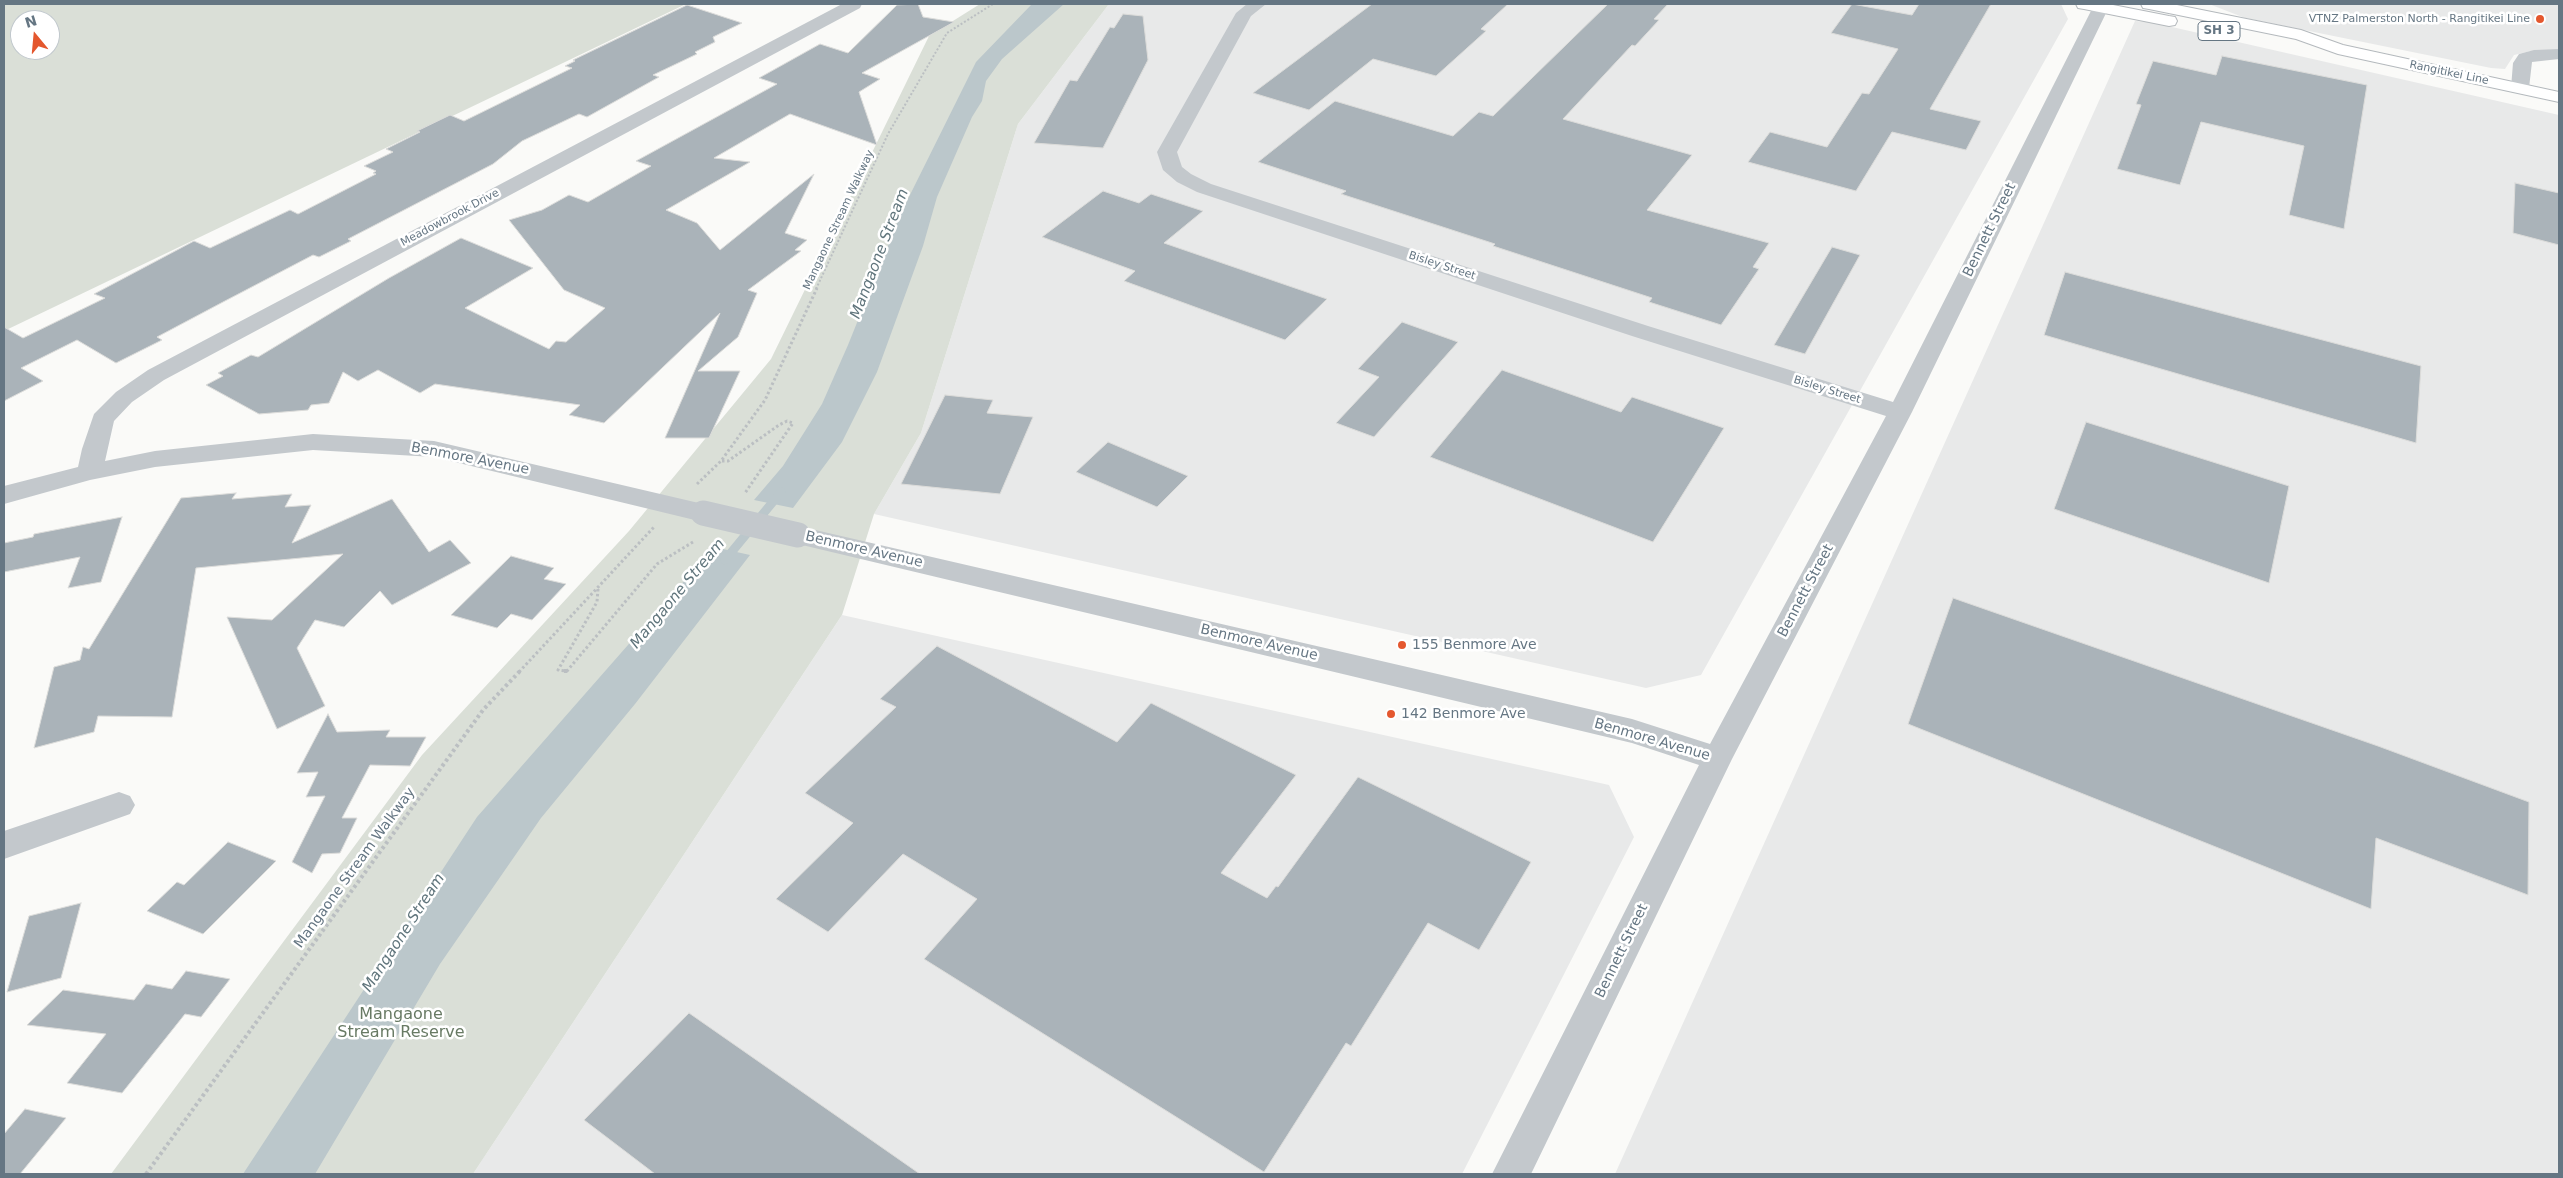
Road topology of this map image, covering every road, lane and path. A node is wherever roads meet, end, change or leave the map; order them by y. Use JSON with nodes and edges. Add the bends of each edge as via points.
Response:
{"nodes":[{"id":1,"x":854,"y":4,"type":"edge"},
{"id":2,"x":992,"y":4,"type":"edge"},
{"id":3,"x":1258,"y":4,"type":"edge"},
{"id":4,"x":2150,"y":4,"type":"edge"},
{"id":5,"x":2093,"y":5,"type":"edge"},
{"id":6,"x":2338,"y":49,"type":"junction"},
{"id":7,"x":2559,"y":54,"type":"edge"},
{"id":8,"x":2520,"y":88,"type":"junction"},
{"id":9,"x":2559,"y":97,"type":"edge"},
{"id":10,"x":1900,"y":412,"type":"junction"},
{"id":11,"x":721,"y":461,"type":"junction"},
{"id":12,"x":90,"y":472,"type":"junction"},
{"id":13,"x":4,"y":495,"type":"edge"},
{"id":14,"x":742,"y":495,"type":"dead end"},
{"id":15,"x":674,"y":505,"type":"junction"},
{"id":16,"x":699,"y":538,"type":"dead end"},
{"id":17,"x":598,"y":588,"type":"junction"},
{"id":18,"x":1717,"y":759,"type":"junction"},
{"id":19,"x":119,"y":805,"type":"dead end"},
{"id":20,"x":4,"y":845,"type":"edge"},
{"id":21,"x":146,"y":1174,"type":"edge"},
{"id":22,"x":1511,"y":1174,"type":"edge"}],
"edges":[{"from":1,"to":12,"type":"street","name":"Meadowbrook Drive","via":[[156,375],[124,397],[103,419]]},
{"from":2,"to":11,"type":"path","name":"Mangaone Stream Walkway","via":[[946,33],[888,134],[766,400]]},
{"from":3,"to":10,"type":"street","name":"Bisley Street","via":[[1244,13],[1167,152],[1173,170],[1184,178],[1204,188],[1574,309]]},
{"from":4,"to":6,"type":"highway","name":"Rangitikei Line","number":"SH 3","via":[[2301,35]]},
{"from":5,"to":6,"type":"highway","name":"Rangitikei Line","number":"SH 3","via":[[2291,46]]},
{"from":5,"to":10,"type":"street","name":"Bennett Street"},
{"from":6,"to":8,"type":"highway","name":"Rangitikei Line","number":"SH 3"},
{"from":7,"to":8,"type":"street","via":[[2525,58]]},
{"from":8,"to":9,"type":"highway","name":"Rangitikei Line","number":"SH 3"},
{"from":10,"to":18,"type":"street","name":"Bennett Street"},
{"from":11,"to":14,"type":"path","name":"Mangaone Stream Walkway","via":[[728,461],[779,425],[787,421],[793,423]]},
{"from":11,"to":15,"type":"path","name":"Mangaone Stream Walkway"},
{"from":12,"to":13,"type":"street","name":"Benmore Avenue"},
{"from":12,"to":15,"type":"street","name":"Benmore Avenue","via":[[155,459],[233,449],[313,442],[374,444],[434,449]]},
{"from":15,"to":17,"type":"path","name":"Mangaone Stream Walkway"},
{"from":15,"to":18,"type":"street","name":"Benmore Avenue","bridge":true,"via":[[1632,731]]},
{"from":16,"to":17,"type":"path","name":"Mangaone Stream Walkway","via":[[657,564],[567,670],[558,670],[597,602]]},
{"from":17,"to":21,"type":"path","name":"Mangaone Stream Walkway","via":[[484,710]]},
{"from":18,"to":22,"type":"street","name":"Bennett Street"},
{"from":19,"to":20,"type":"street"}]}
